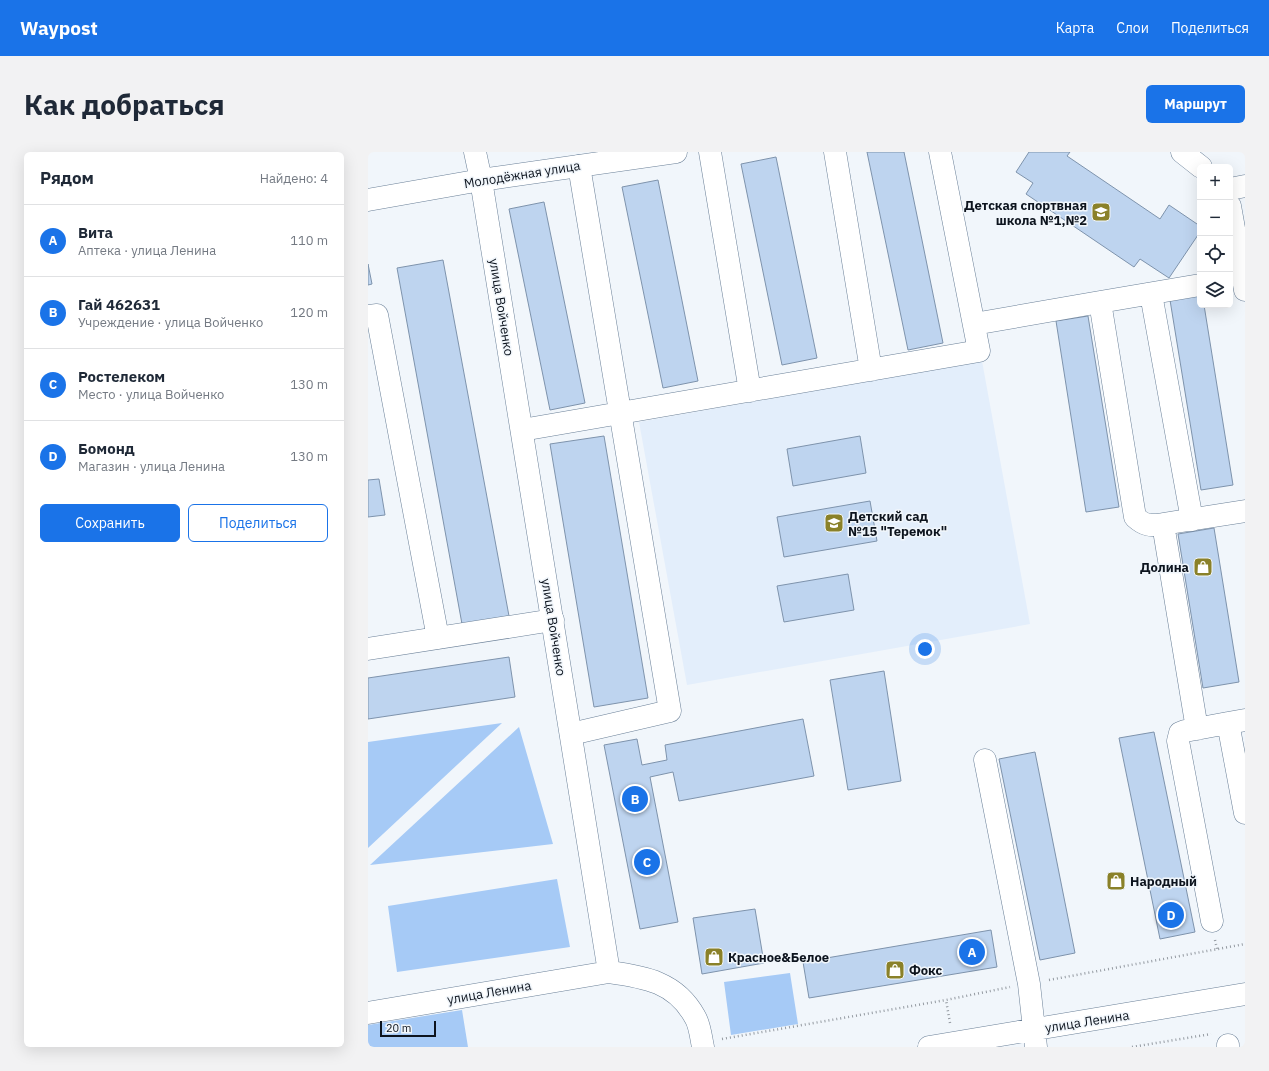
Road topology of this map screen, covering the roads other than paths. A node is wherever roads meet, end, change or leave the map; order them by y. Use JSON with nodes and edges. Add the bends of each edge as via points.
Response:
{"nodes":[{"id":1,"x":475,"y":152,"type":"edge"},
{"id":2,"x":676,"y":152,"type":"edge"},
{"id":3,"x":710,"y":152,"type":"edge"},
{"id":4,"x":835,"y":152,"type":"edge"},
{"id":5,"x":940,"y":152,"type":"edge"},
{"id":6,"x":1182,"y":152,"type":"edge"},
{"id":7,"x":1197,"y":164,"type":"edge"},
{"id":8,"x":578,"y":166,"type":"junction"},
{"id":9,"x":481,"y":180,"type":"junction"},
{"id":10,"x":1245,"y":186,"type":"edge"},
{"id":11,"x":1233,"y":188,"type":"edge"},
{"id":12,"x":368,"y":200,"type":"edge"},
{"id":13,"x":1233,"y":232,"type":"edge"},
{"id":14,"x":1239,"y":283,"type":"edge"},
{"id":15,"x":1197,"y":286,"type":"edge"},
{"id":16,"x":1151,"y":294,"type":"junction"},
{"id":17,"x":1100,"y":302,"type":"junction"},
{"id":18,"x":368,"y":316,"type":"edge"},
{"id":19,"x":974,"y":324,"type":"junction"},
{"id":20,"x":871,"y":370,"type":"junction"},
{"id":21,"x":750,"y":391,"type":"junction"},
{"id":22,"x":620,"y":413,"type":"junction"},
{"id":23,"x":522,"y":430,"type":"junction"},
{"id":24,"x":1245,"y":511,"type":"edge"},
{"id":25,"x":1192,"y":520,"type":"junction"},
{"id":26,"x":1163,"y":524,"type":"junction"},
{"id":27,"x":553,"y":620,"type":"junction"},
{"id":28,"x":438,"y":638,"type":"junction"},
{"id":29,"x":368,"y":650,"type":"edge"},
{"id":30,"x":1236,"y":722,"type":"edge"},
{"id":31,"x":1197,"y":729,"type":"junction"},
{"id":32,"x":571,"y":734,"type":"junction"},
{"id":33,"x":985,"y":760,"type":"dead end"},
{"id":34,"x":1245,"y":813,"type":"edge"},
{"id":35,"x":1212,"y":921,"type":"dead end"},
{"id":36,"x":609,"y":972,"type":"junction"},
{"id":37,"x":1245,"y":994,"type":"edge"},
{"id":38,"x":368,"y":1013,"type":"edge"},
{"id":39,"x":1034,"y":1038,"type":"edge"},
{"id":40,"x":702,"y":1045,"type":"edge"},
{"id":41,"x":929,"y":1047,"type":"edge"}],
"edges":[{"from":1,"to":9,"type":"main road","name":"улица Войченко"},
{"from":2,"to":8,"type":"main road","name":"Молодёжная улица"},
{"from":3,"to":21,"type":"main road"},
{"from":4,"to":20,"type":"main road"},
{"from":5,"to":19,"type":"main road"},
{"from":6,"to":7,"type":"main road"},
{"from":8,"to":9,"type":"main road","name":"Молодёжная улица"},
{"from":8,"to":22,"type":"main road"},
{"from":9,"to":12,"type":"main road","name":"Молодёжная улица"},
{"from":9,"to":23,"type":"main road","name":"улица Войченко"},
{"from":10,"to":11,"type":"main road"},
{"from":13,"to":14,"type":"main road"},
{"from":15,"to":16,"type":"main road"},
{"from":16,"to":17,"type":"main road"},
{"from":16,"to":25,"type":"main road"},
{"from":17,"to":19,"type":"main road"},
{"from":17,"to":26,"type":"main road","via":[[1135,516],[1140,522],[1150,526]]},
{"from":18,"to":28,"type":"main road","via":[[377,315]]},
{"from":19,"to":20,"type":"main road","via":[[979,351]]},
{"from":20,"to":21,"type":"main road"},
{"from":21,"to":22,"type":"main road"},
{"from":22,"to":23,"type":"main road"},
{"from":22,"to":32,"type":"main road","via":[[670,711]]},
{"from":23,"to":27,"type":"main road","name":"улица Войченко"},
{"from":24,"to":25,"type":"main road"},
{"from":25,"to":26,"type":"main road"},
{"from":26,"to":31,"type":"main road"},
{"from":27,"to":28,"type":"main road"},
{"from":27,"to":32,"type":"main road","name":"улица Войченко"},
{"from":28,"to":29,"type":"main road"},
{"from":30,"to":31,"type":"main road"},
{"from":30,"to":34,"type":"main road"},
{"from":31,"to":35,"type":"main road","via":[[1180,733],[1178,741]]},
{"from":32,"to":36,"type":"main road","name":"улица Войченко"},
{"from":33,"to":39,"type":"main road","via":[[1029,984]]},
{"from":36,"to":38,"type":"main road","name":"улица Ленина"},
{"from":36,"to":40,"type":"main road","via":[[645,978],[666,986],[684,1002],[696,1018]]},
{"from":37,"to":39,"type":"main road","name":"улица Ленина"},
{"from":39,"to":41,"type":"main road","name":"улица Ленина"}]}
